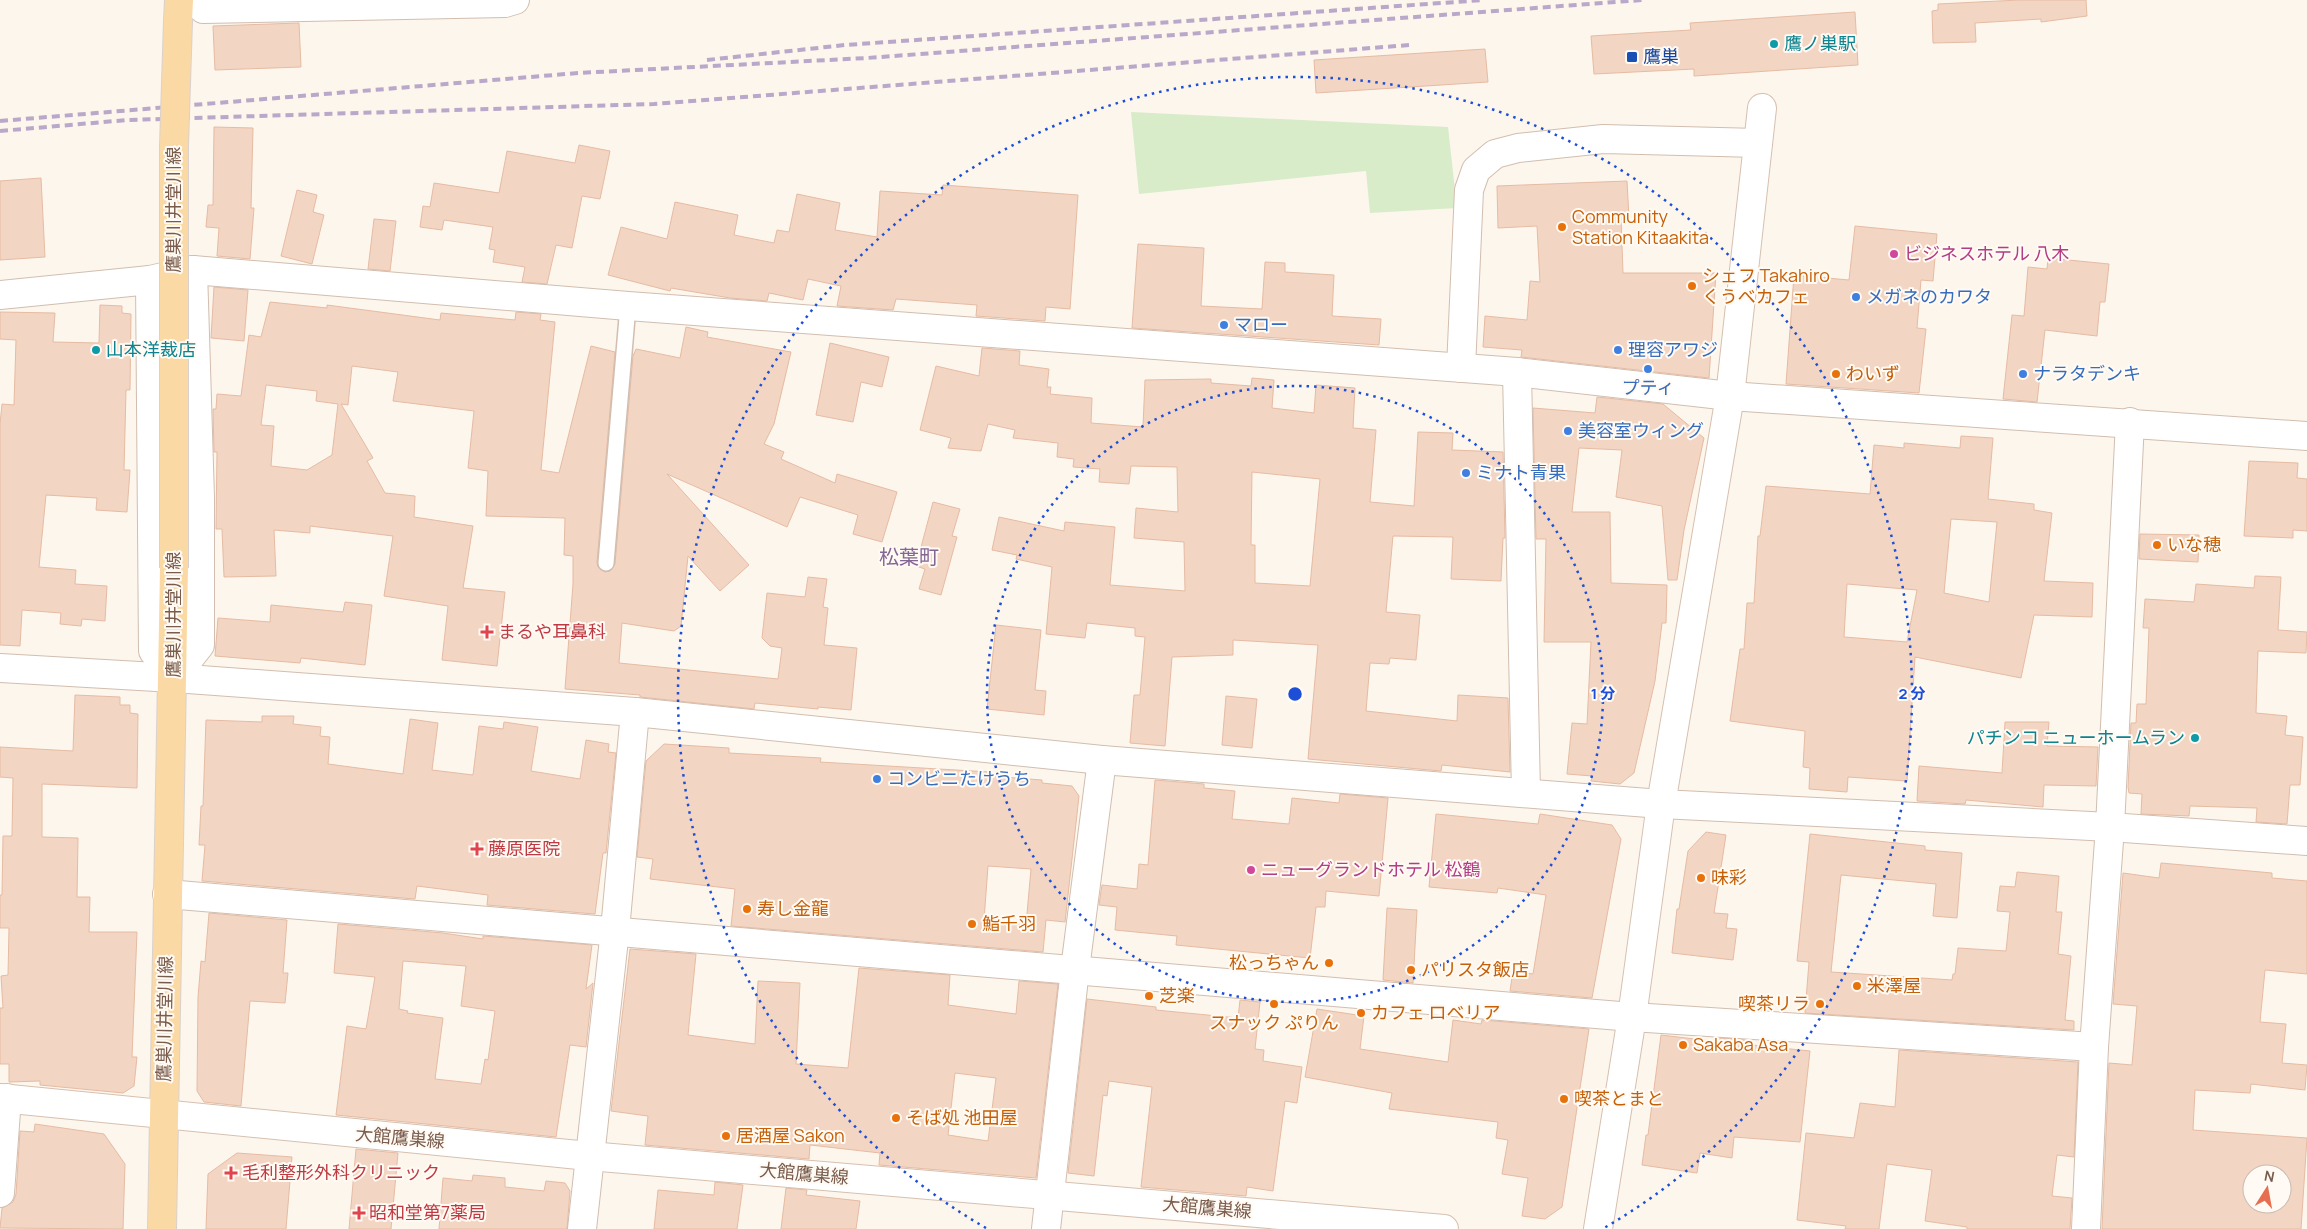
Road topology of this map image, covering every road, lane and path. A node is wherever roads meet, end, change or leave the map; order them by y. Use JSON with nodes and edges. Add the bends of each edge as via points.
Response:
{"nodes":[{"id":1,"x":515,"y":0,"type":"edge"},
{"id":2,"x":187,"y":10,"type":"edge"},
{"id":3,"x":1762,"y":108,"type":"dead end"},
{"id":4,"x":1758,"y":143,"type":"junction"},
{"id":5,"x":193,"y":270,"type":"junction"},
{"id":6,"x":150,"y":280,"type":"junction"},
{"id":7,"x":0,"y":295,"type":"edge"},
{"id":8,"x":628,"y":306,"type":"junction"},
{"id":9,"x":1461,"y":368,"type":"junction"},
{"id":10,"x":1517,"y":372,"type":"junction"},
{"id":11,"x":1730,"y":396,"type":"junction"},
{"id":12,"x":2130,"y":422,"type":"junction"},
{"id":13,"x":2307,"y":436,"type":"edge"},
{"id":14,"x":606,"y":563,"type":"dead end"},
{"id":15,"x":0,"y":668,"type":"edge"},
{"id":16,"x":174,"y":678,"type":"junction"},
{"id":17,"x":635,"y":712,"type":"junction"},
{"id":18,"x":1102,"y":760,"type":"junction"},
{"id":19,"x":1526,"y":793,"type":"junction"},
{"id":20,"x":1661,"y":804,"type":"junction"},
{"id":21,"x":2110,"y":827,"type":"junction"},
{"id":22,"x":2307,"y":841,"type":"edge"},
{"id":23,"x":167,"y":894,"type":"junction"},
{"id":24,"x":615,"y":930,"type":"junction"},
{"id":25,"x":1075,"y":969,"type":"junction"},
{"id":26,"x":1632,"y":1017,"type":"junction"},
{"id":27,"x":2094,"y":1047,"type":"junction"},
{"id":28,"x":3,"y":1098,"type":"edge"},
{"id":29,"x":164,"y":1115,"type":"junction"},
{"id":30,"x":590,"y":1156,"type":"junction"},
{"id":31,"x":0,"y":1193,"type":"edge"},
{"id":32,"x":1050,"y":1194,"type":"junction"},
{"id":33,"x":162,"y":1229,"type":"edge"},
{"id":34,"x":582,"y":1229,"type":"edge"},
{"id":35,"x":1046,"y":1229,"type":"edge"},
{"id":36,"x":1444,"y":1229,"type":"edge"},
{"id":37,"x":1598,"y":1229,"type":"edge"},
{"id":38,"x":2086,"y":1229,"type":"edge"}],
"edges":[{"from":1,"to":2,"type":"street","via":[[504,3]]},
{"from":2,"to":16,"type":"main road","name":"鷹巣川井堂川線","bridge":true,"via":[[174,146]]},
{"from":3,"to":4,"type":"street"},
{"from":4,"to":9,"type":"street","via":[[1603,139],[1518,148],[1495,154],[1476,170],[1469,190]]},
{"from":4,"to":11,"type":"street"},
{"from":5,"to":6,"type":"street"},
{"from":5,"to":8,"type":"street"},
{"from":5,"to":16,"type":"street","via":[[200,498],[200,645]]},
{"from":6,"to":7,"type":"street"},
{"from":6,"to":16,"type":"street","via":[[153,651]]},
{"from":8,"to":9,"type":"street"},
{"from":8,"to":14,"type":"lane"},
{"from":9,"to":10,"type":"street"},
{"from":10,"to":11,"type":"street"},
{"from":10,"to":19,"type":"street"},
{"from":11,"to":12,"type":"street"},
{"from":11,"to":20,"type":"street"},
{"from":12,"to":13,"type":"street"},
{"from":12,"to":21,"type":"street"},
{"from":15,"to":16,"type":"street"},
{"from":16,"to":17,"type":"street"},
{"from":16,"to":23,"type":"main road","name":"鷹巣川井堂川線"},
{"from":17,"to":18,"type":"street"},
{"from":17,"to":24,"type":"street"},
{"from":18,"to":19,"type":"street"},
{"from":18,"to":25,"type":"street"},
{"from":19,"to":20,"type":"street"},
{"from":20,"to":21,"type":"street"},
{"from":20,"to":26,"type":"street"},
{"from":21,"to":22,"type":"street"},
{"from":21,"to":27,"type":"street"},
{"from":23,"to":24,"type":"street"},
{"from":23,"to":29,"type":"main road","name":"鷹巣川井堂川線"},
{"from":24,"to":25,"type":"street"},
{"from":24,"to":30,"type":"street"},
{"from":25,"to":26,"type":"street"},
{"from":25,"to":32,"type":"street"},
{"from":26,"to":27,"type":"street"},
{"from":26,"to":37,"type":"street"},
{"from":27,"to":38,"type":"street"},
{"from":28,"to":29,"type":"street","name":"大館鷹巣線"},
{"from":28,"to":31,"type":"street"},
{"from":29,"to":30,"type":"street","name":"大館鷹巣線"},
{"from":29,"to":33,"type":"main road","name":"鷹巣川井堂川線"},
{"from":30,"to":32,"type":"street","name":"大館鷹巣線"},
{"from":30,"to":34,"type":"street"},
{"from":32,"to":35,"type":"street"},
{"from":32,"to":36,"type":"street","name":"大館鷹巣線"}]}
